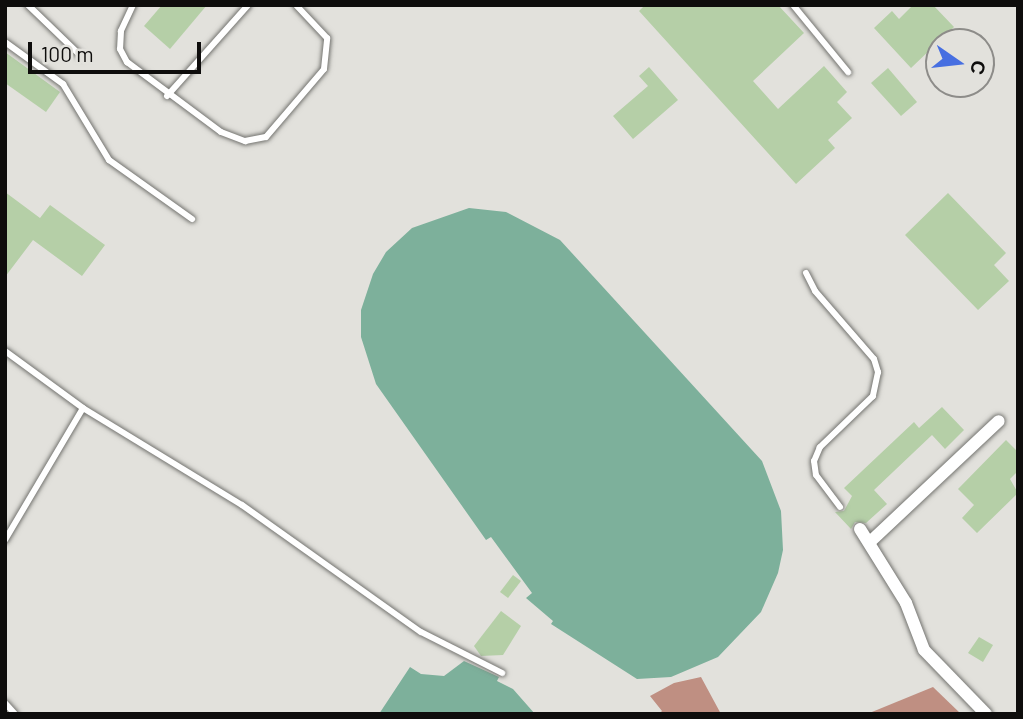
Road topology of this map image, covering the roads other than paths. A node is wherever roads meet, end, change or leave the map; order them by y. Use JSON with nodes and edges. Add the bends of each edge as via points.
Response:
{"nodes":[{"id":1,"x":28,"y":5,"type":"edge"},
{"id":2,"x":133,"y":5,"type":"edge"},
{"id":3,"x":248,"y":5,"type":"edge"},
{"id":4,"x":296,"y":5,"type":"edge"},
{"id":5,"x":793,"y":5,"type":"edge"},
{"id":6,"x":5,"y":42,"type":"edge"},
{"id":7,"x":81,"y":56,"type":"dead end"},
{"id":8,"x":848,"y":72,"type":"dead end"},
{"id":9,"x":167,"y":96,"type":"junction"},
{"id":10,"x":192,"y":219,"type":"dead end"},
{"id":11,"x":806,"y":273,"type":"dead end"},
{"id":12,"x":5,"y":351,"type":"edge"},
{"id":13,"x":83,"y":408,"type":"junction"},
{"id":14,"x":999,"y":421,"type":"dead end"},
{"id":15,"x":840,"y":507,"type":"dead end"},
{"id":16,"x":860,"y":529,"type":"dead end"},
{"id":17,"x":5,"y":540,"type":"edge"},
{"id":18,"x":871,"y":541,"type":"junction"},
{"id":19,"x":502,"y":673,"type":"dead end"},
{"id":20,"x":5,"y":704,"type":"edge"},
{"id":21,"x":15,"y":714,"type":"edge"},
{"id":22,"x":986,"y":714,"type":"edge"}],
"edges":[{"from":1,"to":7,"type":"lane"},
{"from":2,"to":9,"type":"lane","via":[[121,31],[120,50],[127,62]]},
{"from":3,"to":9,"type":"lane"},
{"from":4,"to":9,"type":"lane","via":[[327,38],[324,69],[266,136],[245,141],[221,132]]},
{"from":5,"to":8,"type":"lane"},
{"from":6,"to":10,"type":"lane","via":[[63,84],[109,160]]},
{"from":11,"to":15,"type":"lane","via":[[815,291],[874,359],[878,372],[873,396],[820,447],[814,461],[816,475]]},
{"from":12,"to":13,"type":"lane"},
{"from":13,"to":17,"type":"lane"},
{"from":13,"to":19,"type":"lane","via":[[242,505],[421,632]]},
{"from":14,"to":18,"type":"street"},
{"from":16,"to":18,"type":"street"},
{"from":18,"to":22,"type":"street","via":[[906,603],[925,650]]},
{"from":20,"to":21,"type":"lane"}]}
